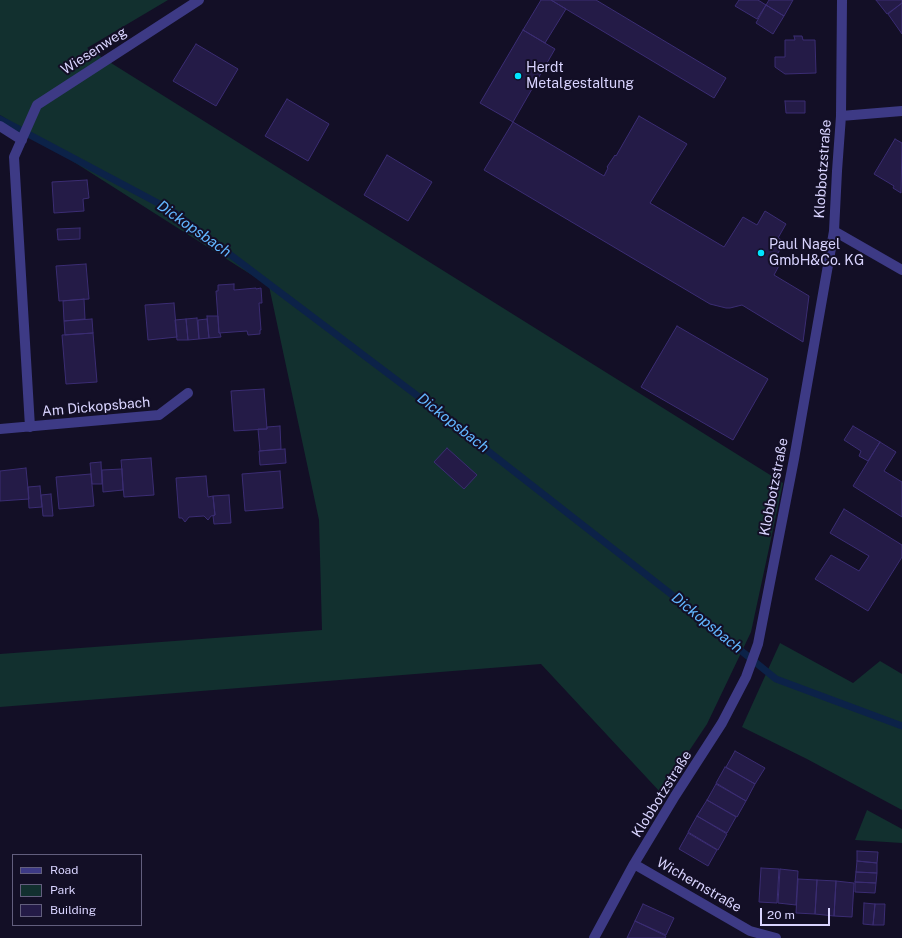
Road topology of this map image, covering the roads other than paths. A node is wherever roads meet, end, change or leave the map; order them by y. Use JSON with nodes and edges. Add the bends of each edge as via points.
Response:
{"nodes":[{"id":1,"x":199,"y":0,"type":"edge"},
{"id":2,"x":842,"y":0,"type":"edge"},
{"id":3,"x":902,"y":111,"type":"edge"},
{"id":4,"x":841,"y":116,"type":"junction"},
{"id":5,"x":0,"y":126,"type":"edge"},
{"id":6,"x":24,"y":135,"type":"junction"},
{"id":7,"x":834,"y":231,"type":"junction"},
{"id":8,"x":902,"y":270,"type":"edge"},
{"id":9,"x":188,"y":394,"type":"dead end"},
{"id":10,"x":30,"y":427,"type":"junction"},
{"id":11,"x":0,"y":429,"type":"edge"},
{"id":12,"x":634,"y":864,"type":"junction"},
{"id":13,"x":749,"y":934,"type":"edge"},
{"id":14,"x":594,"y":938,"type":"edge"},
{"id":15,"x":776,"y":938,"type":"edge"}],
"edges":[{"from":1,"to":6,"type":"street","name":"Wiesenweg","via":[[37,106]]},
{"from":2,"to":4,"type":"street","name":"Klobbotzstraße"},
{"from":3,"to":4,"type":"street"},
{"from":4,"to":7,"type":"street","name":"Klobbotzstraße"},
{"from":5,"to":6,"type":"street"},
{"from":6,"to":10,"type":"street","name":"Wiesenweg","via":[[14,157]]},
{"from":7,"to":8,"type":"street"},
{"from":7,"to":12,"type":"street","name":"Klobbotzstraße","via":[[758,644],[746,677],[722,723]]},
{"from":9,"to":10,"type":"street","name":"Am Dickopsbach","via":[[159,415]]},
{"from":10,"to":11,"type":"street","name":"Am Dickopsbach"},
{"from":12,"to":13,"type":"street","name":"Wichernstraße"},
{"from":12,"to":14,"type":"street","name":"Klobbotzstraße"},
{"from":13,"to":15,"type":"street","name":"Wichernstraße"}]}
